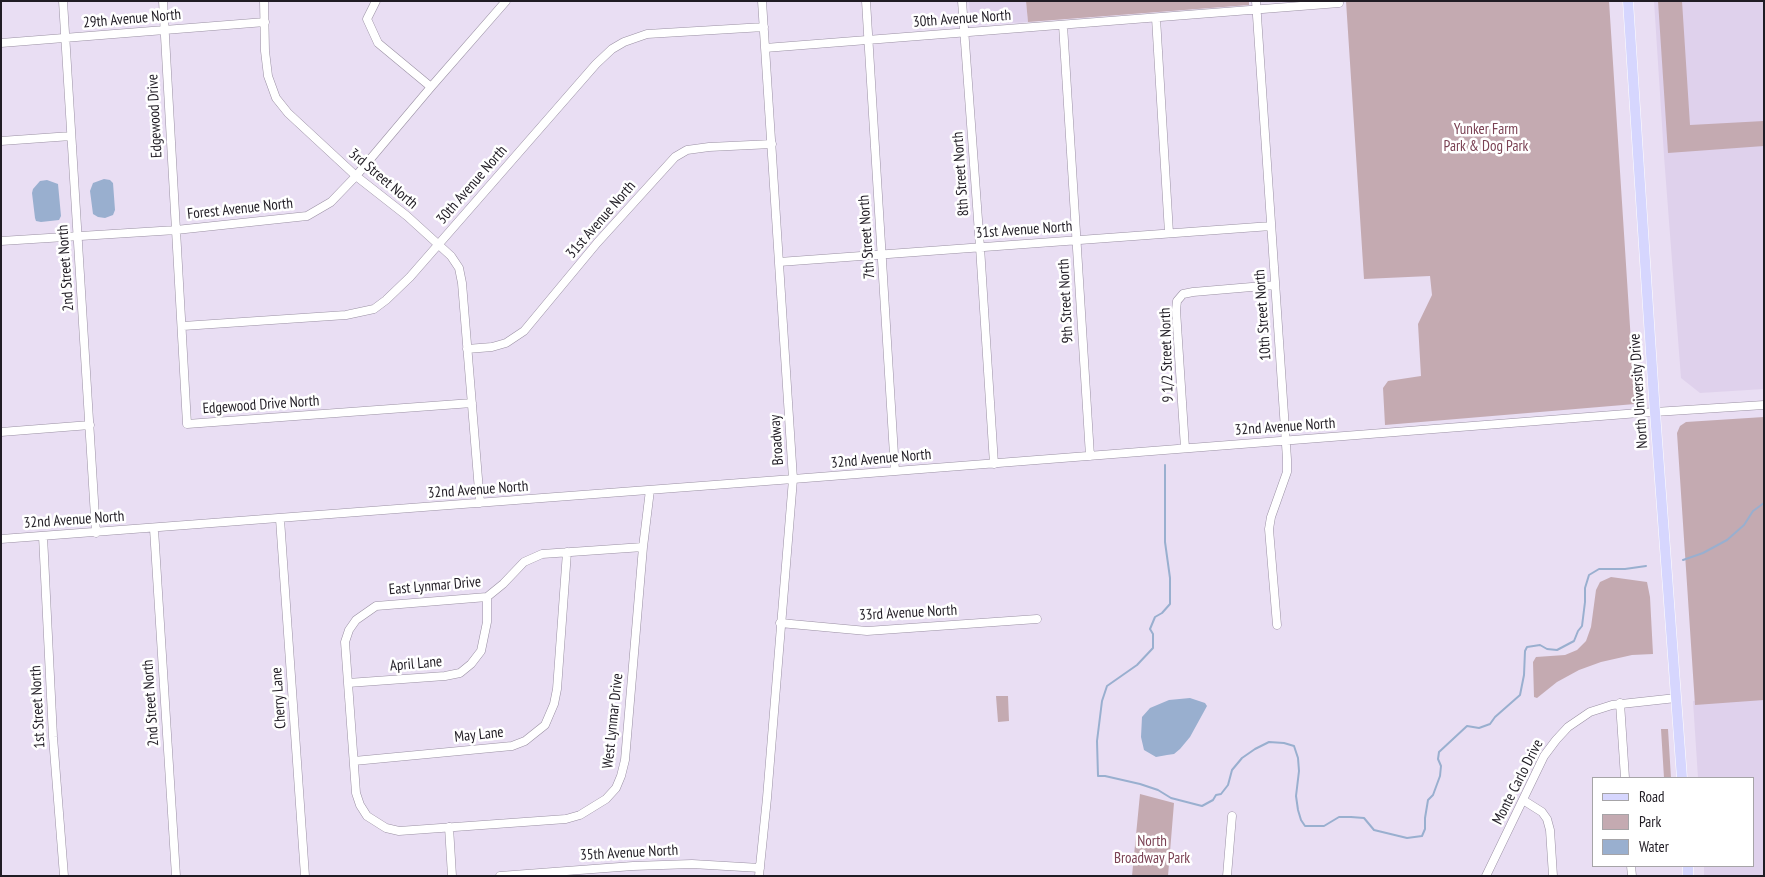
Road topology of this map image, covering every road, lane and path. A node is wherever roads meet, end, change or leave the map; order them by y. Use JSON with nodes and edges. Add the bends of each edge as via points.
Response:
{"nodes":[{"id":1,"x":63,"y":1,"type":"edge"},
{"id":2,"x":162,"y":1,"type":"edge"},
{"id":3,"x":264,"y":1,"type":"edge"},
{"id":4,"x":376,"y":1,"type":"edge"},
{"id":5,"x":506,"y":1,"type":"edge"},
{"id":6,"x":762,"y":1,"type":"edge"},
{"id":7,"x":866,"y":1,"type":"edge"},
{"id":8,"x":962,"y":1,"type":"edge"},
{"id":9,"x":1628,"y":1,"type":"edge"},
{"id":10,"x":1339,"y":3,"type":"dead end"},
{"id":11,"x":1256,"y":6,"type":"edge"},
{"id":12,"x":1156,"y":18,"type":"junction"},
{"id":13,"x":265,"y":22,"type":"junction"},
{"id":14,"x":1064,"y":25,"type":"junction"},
{"id":15,"x":764,"y":27,"type":"junction"},
{"id":16,"x":164,"y":30,"type":"junction"},
{"id":17,"x":964,"y":32,"type":"junction"},
{"id":18,"x":65,"y":38,"type":"junction"},
{"id":19,"x":868,"y":40,"type":"junction"},
{"id":20,"x":1,"y":43,"type":"edge"},
{"id":21,"x":766,"y":48,"type":"junction"},
{"id":22,"x":431,"y":87,"type":"junction"},
{"id":23,"x":71,"y":136,"type":"junction"},
{"id":24,"x":1,"y":140,"type":"edge"},
{"id":25,"x":772,"y":144,"type":"junction"},
{"id":26,"x":356,"y":176,"type":"junction"},
{"id":27,"x":1271,"y":226,"type":"junction"},
{"id":28,"x":176,"y":230,"type":"junction"},
{"id":29,"x":1169,"y":233,"type":"junction"},
{"id":30,"x":78,"y":236,"type":"junction"},
{"id":31,"x":1076,"y":240,"type":"junction"},
{"id":32,"x":1,"y":241,"type":"edge"},
{"id":33,"x":439,"y":245,"type":"junction"},
{"id":34,"x":980,"y":247,"type":"junction"},
{"id":35,"x":882,"y":254,"type":"junction"},
{"id":36,"x":779,"y":262,"type":"junction"},
{"id":37,"x":1275,"y":285,"type":"junction"},
{"id":38,"x":183,"y":326,"type":"junction"},
{"id":39,"x":467,"y":349,"type":"junction"},
{"id":40,"x":472,"y":403,"type":"junction"},
{"id":41,"x":1764,"y":405,"type":"edge"},
{"id":42,"x":1655,"y":411,"type":"junction"},
{"id":43,"x":90,"y":425,"type":"junction"},
{"id":44,"x":1,"y":432,"type":"edge"},
{"id":45,"x":1285,"y":440,"type":"junction"},
{"id":46,"x":1185,"y":448,"type":"junction"},
{"id":47,"x":1090,"y":456,"type":"junction"},
{"id":48,"x":994,"y":464,"type":"junction"},
{"id":49,"x":895,"y":471,"type":"junction"},
{"id":50,"x":793,"y":479,"type":"junction"},
{"id":51,"x":650,"y":490,"type":"junction"},
{"id":52,"x":480,"y":503,"type":"junction"},
{"id":53,"x":280,"y":518,"type":"junction"},
{"id":54,"x":154,"y":529,"type":"junction"},
{"id":55,"x":96,"y":532,"type":"junction"},
{"id":56,"x":43,"y":536,"type":"junction"},
{"id":57,"x":1,"y":539,"type":"edge"},
{"id":58,"x":643,"y":547,"type":"junction"},
{"id":59,"x":567,"y":552,"type":"junction"},
{"id":60,"x":487,"y":597,"type":"junction"},
{"id":61,"x":1038,"y":619,"type":"dead end"},
{"id":62,"x":780,"y":623,"type":"junction"},
{"id":63,"x":1277,"y":625,"type":"dead end"},
{"id":64,"x":348,"y":683,"type":"junction"},
{"id":65,"x":1676,"y":698,"type":"junction"},
{"id":66,"x":1620,"y":703,"type":"junction"},
{"id":67,"x":354,"y":761,"type":"junction"},
{"id":68,"x":1625,"y":777,"type":"edge"},
{"id":69,"x":1682,"y":777,"type":"edge"},
{"id":70,"x":1523,"y":800,"type":"junction"},
{"id":71,"x":1232,"y":816,"type":"dead end"},
{"id":72,"x":449,"y":827,"type":"junction"},
{"id":73,"x":759,"y":872,"type":"edge"},
{"id":74,"x":64,"y":876,"type":"edge"},
{"id":75,"x":176,"y":876,"type":"edge"},
{"id":76,"x":304,"y":876,"type":"edge"},
{"id":77,"x":452,"y":876,"type":"edge"},
{"id":78,"x":500,"y":876,"type":"edge"},
{"id":79,"x":1227,"y":876,"type":"edge"},
{"id":80,"x":1486,"y":876,"type":"edge"},
{"id":81,"x":1553,"y":876,"type":"edge"}],
"edges":[{"from":1,"to":18,"type":"street","name":"2nd Street North"},
{"from":2,"to":16,"type":"street","name":"Edgewood Drive"},
{"from":3,"to":13,"type":"street","name":"3rd Street North"},
{"from":4,"to":22,"type":"street","via":[[367,19],[378,43]]},
{"from":5,"to":22,"type":"street","name":"Forest Avenue North"},
{"from":6,"to":15,"type":"street","name":"Broadway"},
{"from":7,"to":19,"type":"street","name":"7th Street North"},
{"from":8,"to":17,"type":"street","name":"8th Street North"},
{"from":9,"to":42,"type":"main road","name":"North University Drive"},
{"from":10,"to":11,"type":"street","name":"30th Avenue North"},
{"from":11,"to":12,"type":"street","name":"30th Avenue North"},
{"from":11,"to":27,"type":"street","name":"10th Street North"},
{"from":12,"to":14,"type":"street","name":"30th Avenue North"},
{"from":12,"to":29,"type":"street"},
{"from":13,"to":16,"type":"street","name":"29th Avenue North"},
{"from":13,"to":26,"type":"street","name":"3rd Street North","via":[[268,76],[276,98]]},
{"from":14,"to":17,"type":"street","name":"30th Avenue North"},
{"from":14,"to":31,"type":"street","name":"9th Street North"},
{"from":15,"to":21,"type":"street","name":"Broadway"},
{"from":15,"to":33,"type":"street","name":"30th Avenue North","via":[[647,34],[612,49]]},
{"from":16,"to":18,"type":"street","name":"29th Avenue North"},
{"from":16,"to":28,"type":"street","name":"Edgewood Drive"},
{"from":17,"to":19,"type":"street","name":"30th Avenue North"},
{"from":17,"to":34,"type":"street","name":"8th Street North"},
{"from":18,"to":20,"type":"street","name":"29th Avenue North"},
{"from":18,"to":23,"type":"street","name":"2nd Street North"},
{"from":19,"to":21,"type":"street","name":"30th Avenue North"},
{"from":19,"to":35,"type":"street","name":"7th Street North"},
{"from":21,"to":25,"type":"street","name":"Broadway"},
{"from":22,"to":26,"type":"street","name":"Forest Avenue North"},
{"from":23,"to":24,"type":"street"},
{"from":23,"to":30,"type":"street","name":"2nd Street North"},
{"from":25,"to":36,"type":"street","name":"Broadway"},
{"from":25,"to":39,"type":"street","name":"31st Avenue North","via":[[709,147],[687,150],[675,157],[524,331],[506,343]]},
{"from":26,"to":28,"type":"street","name":"Forest Avenue North","via":[[331,202],[307,216]]},
{"from":26,"to":33,"type":"street","name":"3rd Street North"},
{"from":27,"to":29,"type":"street","name":"31st Avenue North"},
{"from":27,"to":37,"type":"street","name":"10th Street North"},
{"from":28,"to":30,"type":"street","name":"Forest Avenue North"},
{"from":28,"to":38,"type":"street","name":"Edgewood Drive North"},
{"from":29,"to":31,"type":"street","name":"31st Avenue North"},
{"from":30,"to":32,"type":"street","name":"Forest Avenue North"},
{"from":30,"to":43,"type":"street","name":"2nd Street North"},
{"from":31,"to":34,"type":"street","name":"31st Avenue North"},
{"from":31,"to":47,"type":"street","name":"9th Street North"},
{"from":33,"to":38,"type":"street","name":"30th Avenue North","via":[[386,300],[368,311]]},
{"from":33,"to":39,"type":"street","name":"3rd Street North","via":[[459,268]]},
{"from":34,"to":35,"type":"street","name":"31st Avenue North"},
{"from":34,"to":48,"type":"street","name":"8th Street North"},
{"from":35,"to":36,"type":"street","name":"31st Avenue North"},
{"from":35,"to":49,"type":"street","name":"7th Street North"},
{"from":36,"to":50,"type":"street","name":"Broadway"},
{"from":37,"to":45,"type":"street","name":"10th Street North"},
{"from":37,"to":46,"type":"street","name":"9 1/2 Street North","via":[[1193,292],[1184,294],[1178,301]]},
{"from":38,"to":40,"type":"street","name":"Edgewood Drive North","via":[[187,424]]},
{"from":39,"to":40,"type":"street","name":"3rd Street North"},
{"from":40,"to":52,"type":"street","name":"3rd Street North"},
{"from":41,"to":42,"type":"street","name":"32nd Avenue North"},
{"from":42,"to":45,"type":"street","name":"32nd Avenue North"},
{"from":42,"to":65,"type":"main road","name":"North University Drive"},
{"from":43,"to":44,"type":"street"},
{"from":43,"to":55,"type":"street","name":"2nd Street North"},
{"from":45,"to":46,"type":"street","name":"32nd Avenue North"},
{"from":45,"to":63,"type":"street","name":"10th Street North","via":[[1287,472],[1269,529]]},
{"from":46,"to":47,"type":"street","name":"32nd Avenue North"},
{"from":47,"to":48,"type":"street","name":"32nd Avenue North"},
{"from":48,"to":49,"type":"street","name":"32nd Avenue North"},
{"from":49,"to":50,"type":"street","name":"32nd Avenue North"},
{"from":50,"to":51,"type":"street","name":"32nd Avenue North"},
{"from":50,"to":62,"type":"street","name":"Broadway"},
{"from":51,"to":52,"type":"street","name":"32nd Avenue North"},
{"from":51,"to":58,"type":"street","name":"West Lynmar Drive"},
{"from":52,"to":53,"type":"street","name":"32nd Avenue North"},
{"from":53,"to":54,"type":"street","name":"32nd Avenue North"},
{"from":53,"to":76,"type":"street","name":"Cherry Lane"},
{"from":54,"to":55,"type":"street","name":"32nd Avenue North"},
{"from":54,"to":75,"type":"street","name":"2nd Street North"},
{"from":55,"to":56,"type":"street","name":"32nd Avenue North"},
{"from":56,"to":57,"type":"street","name":"32nd Avenue North"},
{"from":56,"to":74,"type":"street","name":"1st Street North"},
{"from":58,"to":59,"type":"street","name":"East Lynmar Drive"},
{"from":58,"to":72,"type":"street","name":"West Lynmar Drive","via":[[625,760],[616,788],[594,809],[566,819]]},
{"from":59,"to":60,"type":"street","name":"East Lynmar Drive","via":[[542,554],[524,562]]},
{"from":59,"to":67,"type":"street","name":"May Lane","via":[[558,689],[545,725],[525,741],[512,746]]},
{"from":60,"to":64,"type":"street","name":"April Lane","via":[[487,622],[481,652],[460,672],[445,676]]},
{"from":60,"to":64,"type":"street","name":"East Lynmar Drive","via":[[376,606],[356,620],[349,630],[345,642]]},
{"from":61,"to":62,"type":"street","name":"33rd Avenue North","via":[[867,631]]},
{"from":62,"to":73,"type":"street","name":"Broadway"},
{"from":64,"to":67,"type":"street","name":"East Lynmar Drive"},
{"from":65,"to":66,"type":"street","name":"Monte Carlo Drive"},
{"from":65,"to":69,"type":"main road","name":"North University Drive"},
{"from":66,"to":68,"type":"street"},
{"from":66,"to":70,"type":"street","name":"Monte Carlo Drive","via":[[1579,718],[1556,740],[1544,756]]},
{"from":67,"to":72,"type":"street","name":"East Lynmar Drive","via":[[360,805],[376,823],[399,831]]},
{"from":70,"to":80,"type":"street","name":"Monte Carlo Drive"},
{"from":70,"to":81,"type":"street","via":[[1547,819]]},
{"from":71,"to":79,"type":"street"},
{"from":72,"to":77,"type":"street"},
{"from":73,"to":78,"type":"street","name":"35th Avenue North","via":[[692,864]]}]}
